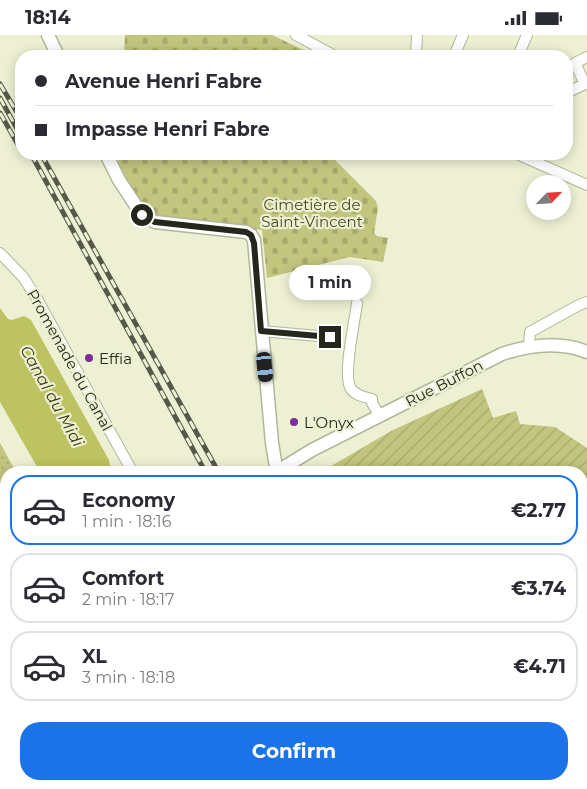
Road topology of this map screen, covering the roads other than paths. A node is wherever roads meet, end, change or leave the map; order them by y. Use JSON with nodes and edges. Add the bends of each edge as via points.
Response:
{"nodes":[{"id":1,"x":48,"y":35,"type":"edge"},
{"id":2,"x":417,"y":35,"type":"edge"},
{"id":3,"x":464,"y":35,"type":"edge"},
{"id":4,"x":527,"y":35,"type":"edge"},
{"id":5,"x":300,"y":36,"type":"edge"},
{"id":6,"x":55,"y":50,"type":"edge"},
{"id":7,"x":324,"y":50,"type":"edge"},
{"id":8,"x":416,"y":50,"type":"edge"},
{"id":9,"x":457,"y":50,"type":"edge"},
{"id":10,"x":521,"y":50,"type":"edge"},
{"id":11,"x":587,"y":57,"type":"edge"},
{"id":12,"x":586,"y":83,"type":"edge"},
{"id":13,"x":573,"y":90,"type":"edge"},
{"id":14,"x":109,"y":160,"type":"edge"},
{"id":15,"x":531,"y":160,"type":"edge"},
{"id":16,"x":587,"y":185,"type":"edge"},
{"id":17,"x":0,"y":253,"type":"edge"},
{"id":18,"x":587,"y":302,"type":"edge"},
{"id":19,"x":357,"y":303,"type":"dead end"},
{"id":20,"x":261,"y":331,"type":"junction"},
{"id":21,"x":330,"y":337,"type":"dead end"},
{"id":22,"x":529,"y":346,"type":"junction"},
{"id":23,"x":587,"y":352,"type":"edge"},
{"id":24,"x":380,"y":416,"type":"junction"},
{"id":25,"x":309,"y":452,"type":"junction"},
{"id":26,"x":128,"y":466,"type":"edge"},
{"id":27,"x":275,"y":466,"type":"edge"},
{"id":28,"x":276,"y":466,"type":"edge"},
{"id":29,"x":286,"y":466,"type":"edge"}],
"edges":[{"from":1,"to":6,"type":"street"},
{"from":2,"to":8,"type":"street"},
{"from":3,"to":9,"type":"street"},
{"from":4,"to":10,"type":"street"},
{"from":5,"to":7,"type":"street"},
{"from":11,"to":12,"type":"street","via":[[575,63]]},
{"from":12,"to":13,"type":"street"},
{"from":14,"to":20,"type":"street","via":[[142,215],[155,222],[251,235]]},
{"from":15,"to":16,"type":"street"},
{"from":17,"to":26,"type":"street","name":"Promenade du Canal","via":[[23,277],[36,297]]},
{"from":18,"to":22,"type":"street","via":[[530,332]]},
{"from":19,"to":24,"type":"street","via":[[347,372],[351,389],[372,399]]},
{"from":20,"to":21,"type":"street"},
{"from":20,"to":27,"type":"street"},
{"from":22,"to":23,"type":"street","name":"Rue Buffon","via":[[575,347]]},
{"from":22,"to":24,"type":"street","name":"Rue Buffon","via":[[502,354]]},
{"from":24,"to":25,"type":"street","name":"Rue Buffon"},
{"from":25,"to":28,"type":"street","name":"Rue Buffon","via":[[284,457]]},
{"from":25,"to":29,"type":"street","name":"Rue Buffon"}]}
